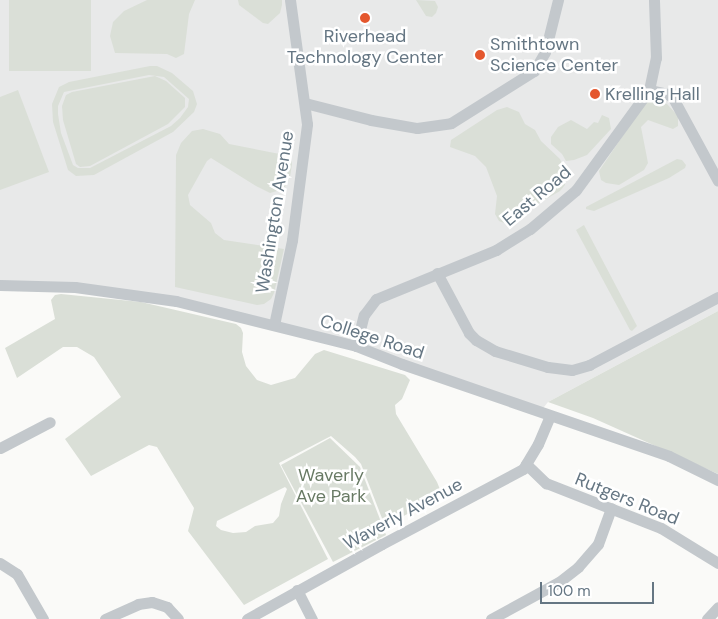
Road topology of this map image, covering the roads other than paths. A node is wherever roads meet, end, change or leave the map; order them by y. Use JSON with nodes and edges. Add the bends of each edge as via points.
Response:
{"nodes":[{"id":1,"x":290,"y":0,"type":"edge"},
{"id":2,"x":558,"y":0,"type":"edge"},
{"id":3,"x":654,"y":0,"type":"edge"},
{"id":4,"x":649,"y":90,"type":"junction"},
{"id":5,"x":306,"y":103,"type":"junction"},
{"id":6,"x":718,"y":181,"type":"edge"},
{"id":7,"x":437,"y":273,"type":"junction"},
{"id":8,"x":0,"y":285,"type":"edge"},
{"id":9,"x":718,"y":297,"type":"edge"},
{"id":10,"x":274,"y":326,"type":"junction"},
{"id":11,"x":356,"y":346,"type":"junction"},
{"id":12,"x":550,"y":416,"type":"junction"},
{"id":13,"x":50,"y":422,"type":"dead end"},
{"id":14,"x":0,"y":448,"type":"edge"},
{"id":15,"x":526,"y":464,"type":"junction"},
{"id":16,"x":718,"y":480,"type":"edge"},
{"id":17,"x":611,"y":508,"type":"junction"},
{"id":18,"x":0,"y":563,"type":"edge"},
{"id":19,"x":718,"y":563,"type":"edge"},
{"id":20,"x":297,"y":590,"type":"junction"},
{"id":21,"x":718,"y":608,"type":"edge"},
{"id":22,"x":42,"y":619,"type":"edge"},
{"id":23,"x":105,"y":619,"type":"edge"},
{"id":24,"x":178,"y":619,"type":"edge"},
{"id":25,"x":247,"y":619,"type":"edge"},
{"id":26,"x":312,"y":619,"type":"edge"},
{"id":27,"x":491,"y":619,"type":"edge"},
{"id":28,"x":707,"y":619,"type":"edge"}],
"edges":[{"from":1,"to":5,"type":"street","name":"Washington Avenue"},
{"from":2,"to":5,"type":"street","via":[[545,52],[534,71],[456,121],[417,128]]},
{"from":3,"to":4,"type":"street","name":"East Road","via":[[656,58]]},
{"from":4,"to":6,"type":"street","via":[[673,98]]},
{"from":4,"to":7,"type":"street","name":"East Road","via":[[576,190],[530,230],[504,245]]},
{"from":5,"to":10,"type":"street","name":"Washington Avenue","via":[[307,124],[292,240]]},
{"from":7,"to":9,"type":"street","via":[[469,333],[476,340],[495,351],[548,367],[572,370],[589,365]]},
{"from":7,"to":11,"type":"street","name":"East Road","via":[[376,299],[364,315]]},
{"from":8,"to":10,"type":"street","name":"College Road","via":[[75,287],[176,301]]},
{"from":10,"to":11,"type":"street","name":"College Road"},
{"from":11,"to":12,"type":"street","name":"College Road"},
{"from":12,"to":15,"type":"street","name":"Waverly Avenue"},
{"from":12,"to":16,"type":"street","name":"College Road","via":[[669,456]]},
{"from":13,"to":14,"type":"street"},
{"from":15,"to":17,"type":"street","name":"Rutgers Road","via":[[546,483]]},
{"from":15,"to":20,"type":"street","name":"Waverly Avenue","via":[[523,469]]},
{"from":17,"to":19,"type":"street","name":"Rutgers Road","via":[[661,528]]},
{"from":17,"to":27,"type":"street","via":[[598,544],[578,567],[560,582]]},
{"from":18,"to":22,"type":"street","via":[[17,574]]},
{"from":20,"to":25,"type":"street","name":"Waverly Avenue"},
{"from":20,"to":26,"type":"street"},
{"from":21,"to":28,"type":"street"},
{"from":23,"to":24,"type":"street","via":[[138,604],[152,602],[167,606]]}]}
